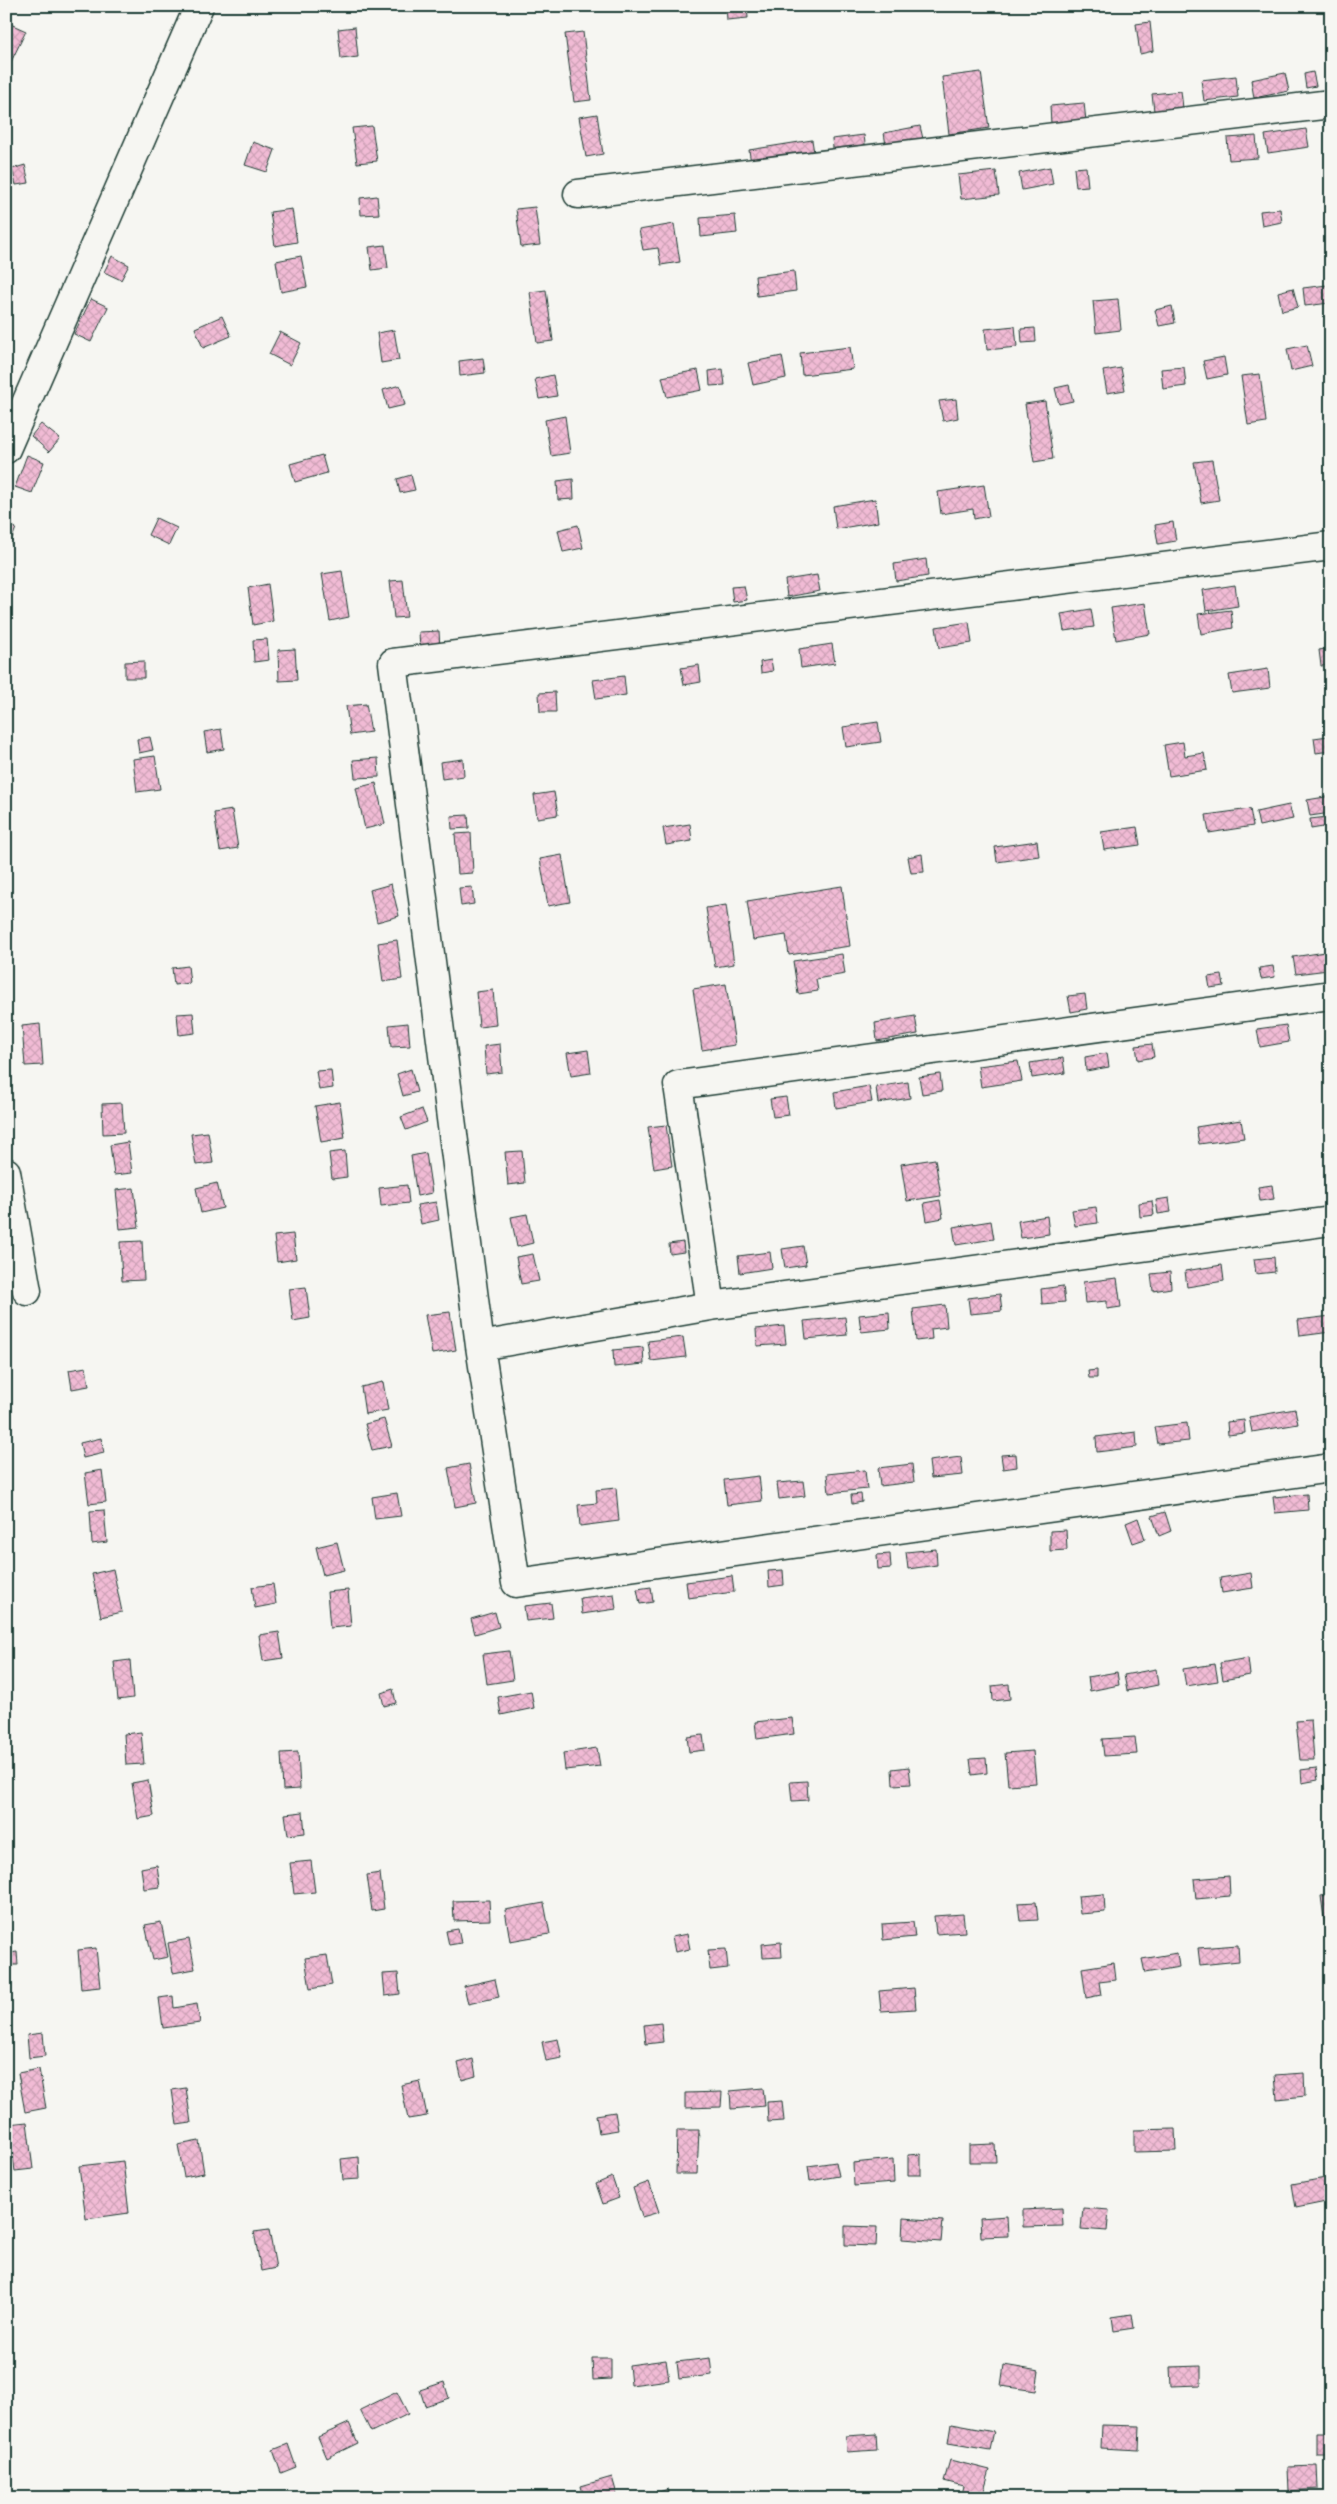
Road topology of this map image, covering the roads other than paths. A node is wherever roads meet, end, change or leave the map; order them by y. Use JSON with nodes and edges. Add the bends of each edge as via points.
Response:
{"nodes":[{"id":1,"x":199,"y":6,"type":"edge"},
{"id":2,"x":1331,"y":104,"type":"edge"},
{"id":3,"x":578,"y":194,"type":"dead end"},
{"id":4,"x":6,"y":449,"type":"edge"},
{"id":5,"x":1331,"y":546,"type":"edge"},
{"id":6,"x":1331,"y":995,"type":"edge"},
{"id":7,"x":6,"y":1172,"type":"edge"},
{"id":8,"x":1331,"y":1221,"type":"edge"},
{"id":9,"x":27,"y":1291,"type":"dead end"},
{"id":10,"x":711,"y":1306,"type":"junction"},
{"id":11,"x":480,"y":1346,"type":"junction"},
{"id":12,"x":1331,"y":1468,"type":"edge"}],
"edges":[{"from":1,"to":4,"type":"street"},
{"from":2,"to":3,"type":"street"},
{"from":5,"to":11,"type":"street","via":[[393,663]]},
{"from":6,"to":10,"type":"street","via":[[678,1085]]},
{"from":7,"to":9,"type":"street"},
{"from":8,"to":10,"type":"street"},
{"from":10,"to":11,"type":"street"},
{"from":11,"to":12,"type":"street","via":[[516,1583]]}]}
